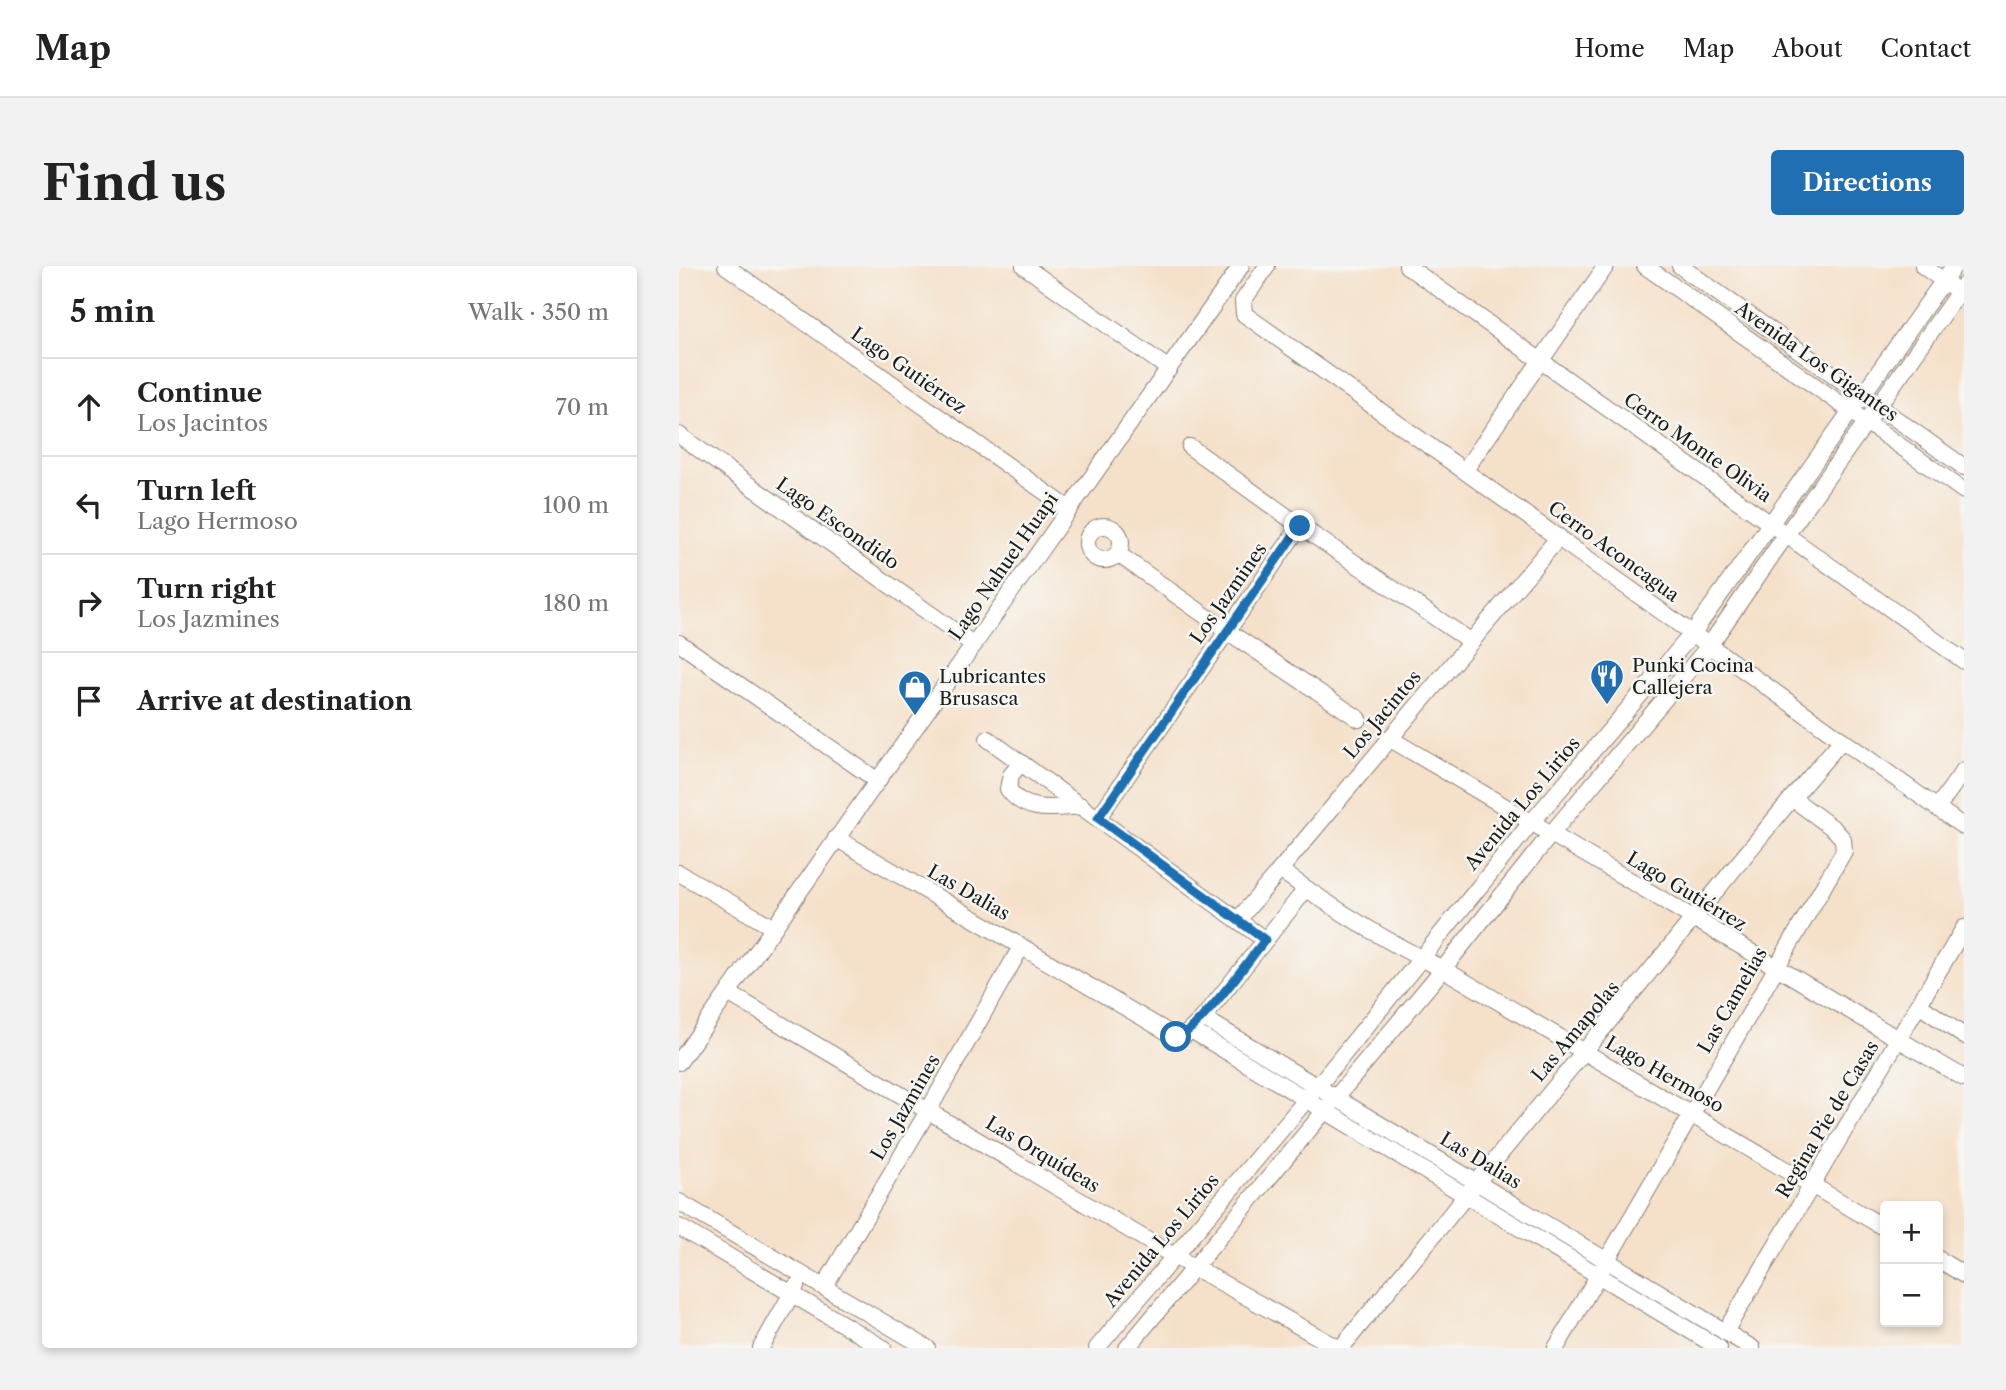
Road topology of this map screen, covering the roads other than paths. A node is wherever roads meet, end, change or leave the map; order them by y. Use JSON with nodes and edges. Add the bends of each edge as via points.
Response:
{"nodes":[{"id":1,"x":726,"y":266,"type":"edge"},
{"id":2,"x":1024,"y":266,"type":"edge"},
{"id":3,"x":1241,"y":266,"type":"edge"},
{"id":4,"x":1267,"y":266,"type":"edge"},
{"id":5,"x":1407,"y":266,"type":"edge"},
{"id":6,"x":1606,"y":266,"type":"edge"},
{"id":7,"x":1645,"y":266,"type":"edge"},
{"id":8,"x":1680,"y":266,"type":"edge"},
{"id":9,"x":1923,"y":266,"type":"edge"},
{"id":10,"x":1954,"y":266,"type":"edge"},
{"id":11,"x":1944,"y":280,"type":"junction"},
{"id":12,"x":1962,"y":291,"type":"edge"},
{"id":13,"x":1539,"y":360,"type":"junction"},
{"id":14,"x":1169,"y":369,"type":"junction"},
{"id":15,"x":1861,"y":394,"type":"junction"},
{"id":16,"x":1877,"y":406,"type":"junction"},
{"id":17,"x":1850,"y":410,"type":"junction"},
{"id":18,"x":1866,"y":421,"type":"junction"},
{"id":19,"x":679,"y":435,"type":"edge"},
{"id":20,"x":1190,"y":447,"type":"dead end"},
{"id":21,"x":1964,"y":467,"type":"edge"},
{"id":22,"x":1465,"y":470,"type":"junction"},
{"id":23,"x":1964,"y":491,"type":"edge"},
{"id":24,"x":1069,"y":509,"type":"junction"},
{"id":25,"x":1769,"y":523,"type":"junction"},
{"id":26,"x":1300,"y":526,"type":"junction"},
{"id":27,"x":1786,"y":535,"type":"junction"},
{"id":28,"x":1559,"y":537,"type":"junction"},
{"id":29,"x":1118,"y":554,"type":"dead end"},
{"id":30,"x":1227,"y":631,"type":"junction"},
{"id":31,"x":1692,"y":634,"type":"junction"},
{"id":32,"x":1470,"y":641,"type":"junction"},
{"id":33,"x":679,"y":643,"type":"edge"},
{"id":34,"x":974,"y":645,"type":"junction"},
{"id":35,"x":1709,"y":646,"type":"junction"},
{"id":36,"x":1964,"y":661,"type":"edge"},
{"id":37,"x":1359,"y":719,"type":"dead end"},
{"id":38,"x":988,"y":738,"type":"dead end"},
{"id":39,"x":1389,"y":738,"type":"junction"},
{"id":40,"x":1842,"y":740,"type":"junction"},
{"id":41,"x":1021,"y":763,"type":"junction"},
{"id":42,"x":1964,"y":770,"type":"edge"},
{"id":43,"x":878,"y":781,"type":"junction"},
{"id":44,"x":1792,"y":797,"type":"junction"},
{"id":45,"x":1082,"y":806,"type":"junction"},
{"id":46,"x":1937,"y":808,"type":"junction"},
{"id":47,"x":1098,"y":818,"type":"junction"},
{"id":48,"x":1531,"y":823,"type":"junction"},
{"id":49,"x":1964,"y":827,"type":"edge"},
{"id":50,"x":1551,"y":834,"type":"junction"},
{"id":51,"x":836,"y":838,"type":"junction"},
{"id":52,"x":1280,"y":870,"type":"junction"},
{"id":53,"x":679,"y":873,"type":"edge"},
{"id":54,"x":1307,"y":889,"type":"junction"},
{"id":55,"x":1694,"y":919,"type":"junction"},
{"id":56,"x":1238,"y":920,"type":"junction"},
{"id":57,"x":774,"y":928,"type":"junction"},
{"id":58,"x":1964,"y":929,"type":"edge"},
{"id":59,"x":1265,"y":940,"type":"junction"},
{"id":60,"x":1021,"y":947,"type":"junction"},
{"id":61,"x":1420,"y":958,"type":"junction"},
{"id":62,"x":1775,"y":968,"type":"junction"},
{"id":63,"x":1443,"y":969,"type":"junction"},
{"id":64,"x":728,"y":993,"type":"junction"},
{"id":65,"x":1919,"y":1005,"type":"junction"},
{"id":66,"x":1203,"y":1018,"type":"junction"},
{"id":67,"x":1191,"y":1030,"type":"junction"},
{"id":68,"x":1964,"y":1036,"type":"edge"},
{"id":69,"x":1898,"y":1040,"type":"junction"},
{"id":70,"x":1586,"y":1052,"type":"junction"},
{"id":71,"x":679,"y":1062,"type":"edge"},
{"id":72,"x":1964,"y":1078,"type":"edge"},
{"id":73,"x":1312,"y":1093,"type":"junction"},
{"id":74,"x":1336,"y":1098,"type":"junction"},
{"id":75,"x":928,"y":1111,"type":"junction"},
{"id":76,"x":1325,"y":1111,"type":"junction"},
{"id":77,"x":1692,"y":1114,"type":"junction"},
{"id":78,"x":1477,"y":1182,"type":"junction"},
{"id":79,"x":1812,"y":1185,"type":"junction"},
{"id":80,"x":1466,"y":1196,"type":"junction"},
{"id":81,"x":679,"y":1202,"type":"edge"},
{"id":82,"x":1880,"y":1225,"type":"edge"},
{"id":83,"x":679,"y":1227,"type":"edge"},
{"id":84,"x":1174,"y":1256,"type":"junction"},
{"id":85,"x":1607,"y":1261,"type":"junction"},
{"id":86,"x":1943,"y":1262,"type":"edge"},
{"id":87,"x":1196,"y":1268,"type":"junction"},
{"id":88,"x":803,"y":1275,"type":"junction"},
{"id":89,"x":1599,"y":1275,"type":"junction"},
{"id":90,"x":1964,"y":1275,"type":"edge"},
{"id":91,"x":824,"y":1287,"type":"junction"},
{"id":92,"x":792,"y":1294,"type":"junction"},
{"id":93,"x":1725,"y":1332,"type":"junction"},
{"id":94,"x":761,"y":1348,"type":"edge"},
{"id":95,"x":883,"y":1348,"type":"edge"},
{"id":96,"x":927,"y":1348,"type":"edge"},
{"id":97,"x":1097,"y":1348,"type":"edge"},
{"id":98,"x":1127,"y":1348,"type":"edge"},
{"id":99,"x":1339,"y":1348,"type":"edge"},
{"id":100,"x":1556,"y":1348,"type":"edge"},
{"id":101,"x":1719,"y":1348,"type":"edge"},
{"id":102,"x":1752,"y":1348,"type":"edge"}],
"edges":[{"from":1,"to":24,"type":"street","name":"Lago Gutiérrez"},
{"from":2,"to":14,"type":"street"},
{"from":3,"to":14,"type":"street","name":"Lago Nahuel Huapi"},
{"from":4,"to":22,"type":"street","name":"Cerro Aconcagua","via":[[1246,296],[1244,314]]},
{"from":5,"to":13,"type":"street","name":"Cerro Monte Olivia"},
{"from":6,"to":13,"type":"street"},
{"from":7,"to":17,"type":"street","name":"Avenida Los Gigantes"},
{"from":8,"to":15,"type":"street","name":"Avenida Los Gigantes"},
{"from":9,"to":11,"type":"street"},
{"from":10,"to":11,"type":"street","name":"Avenida Los Lirios"},
{"from":11,"to":12,"type":"street"},
{"from":11,"to":15,"type":"street","name":"Avenida Los Lirios"},
{"from":12,"to":16,"type":"street"},
{"from":13,"to":22,"type":"street"},
{"from":13,"to":25,"type":"street","name":"Cerro Monte Olivia"},
{"from":14,"to":24,"type":"street","name":"Lago Nahuel Huapi"},
{"from":15,"to":16,"type":"street","name":"Avenida Los Gigantes"},
{"from":15,"to":17,"type":"street","name":"Avenida Los Lirios"},
{"from":16,"to":18,"type":"street"},
{"from":16,"to":21,"type":"street","name":"Avenida Los Gigantes"},
{"from":17,"to":18,"type":"street","name":"Avenida Los Gigantes"},
{"from":17,"to":25,"type":"street","name":"Avenida Los Lirios"},
{"from":18,"to":23,"type":"street","name":"Avenida Los Gigantes"},
{"from":18,"to":27,"type":"street"},
{"from":19,"to":34,"type":"street","name":"Lago Escondido"},
{"from":20,"to":26,"type":"street"},
{"from":22,"to":28,"type":"street","name":"Cerro Aconcagua"},
{"from":24,"to":34,"type":"street","name":"Lago Nahuel Huapi"},
{"from":25,"to":27,"type":"street","name":"Cerro Monte Olivia"},
{"from":25,"to":31,"type":"street","name":"Avenida Los Lirios"},
{"from":26,"to":30,"type":"street","name":"Los Jazmines"},
{"from":26,"to":32,"type":"street"},
{"from":27,"to":35,"type":"street"},
{"from":27,"to":36,"type":"street","name":"Cerro Monte Olivia"},
{"from":28,"to":31,"type":"street","name":"Cerro Aconcagua"},
{"from":28,"to":32,"type":"street","name":"Los Jacintos"},
{"from":29,"to":30,"type":"street"},
{"from":30,"to":37,"type":"street"},
{"from":30,"to":47,"type":"street","name":"Los Jazmines"},
{"from":31,"to":35,"type":"street","name":"Cerro Aconcagua"},
{"from":31,"to":48,"type":"street","name":"Avenida Los Lirios"},
{"from":32,"to":39,"type":"street","name":"Los Jacintos"},
{"from":33,"to":43,"type":"street"},
{"from":34,"to":43,"type":"street","name":"Lago Nahuel Huapi"},
{"from":35,"to":40,"type":"street","name":"Cerro Aconcagua"},
{"from":35,"to":50,"type":"street"},
{"from":38,"to":41,"type":"street"},
{"from":39,"to":48,"type":"street","name":"Lago Gutiérrez"},
{"from":39,"to":52,"type":"street","name":"Los Jacintos"},
{"from":40,"to":44,"type":"street","name":"Las Amapolas"},
{"from":40,"to":46,"type":"street","name":"Cerro Aconcagua"},
{"from":41,"to":45,"type":"street"},
{"from":41,"to":45,"type":"street","via":[[1011,775],[1008,789],[1015,799],[1028,807]]},
{"from":42,"to":46,"type":"street"},
{"from":43,"to":51,"type":"street","name":"Lago Nahuel Huapi"},
{"from":44,"to":55,"type":"street","name":"Las Amapolas"},
{"from":44,"to":62,"type":"street","name":"Las Camelias","via":[[1834,829],[1843,839],[1844,851]]},
{"from":45,"to":47,"type":"street"},
{"from":46,"to":49,"type":"street","name":"Cerro Aconcagua"},
{"from":47,"to":56,"type":"street"},
{"from":48,"to":50,"type":"street","name":"Lago Gutiérrez"},
{"from":48,"to":61,"type":"street","name":"Avenida Los Lirios"},
{"from":50,"to":55,"type":"street","name":"Lago Gutiérrez"},
{"from":50,"to":63,"type":"street"},
{"from":51,"to":57,"type":"street","name":"Lago Nahuel Huapi"},
{"from":51,"to":60,"type":"street","name":"Las Dalias"},
{"from":52,"to":54,"type":"street","name":"Lago Hermoso"},
{"from":52,"to":56,"type":"street","name":"Los Jacintos"},
{"from":53,"to":57,"type":"street"},
{"from":54,"to":59,"type":"street"},
{"from":54,"to":61,"type":"street","name":"Lago Hermoso"},
{"from":55,"to":62,"type":"street","name":"Lago Gutiérrez"},
{"from":55,"to":70,"type":"street","name":"Las Amapolas"},
{"from":56,"to":59,"type":"street"},
{"from":57,"to":64,"type":"street","name":"Lago Nahuel Huapi"},
{"from":58,"to":65,"type":"street","name":"Regina Pie de Casas"},
{"from":59,"to":66,"type":"street"},
{"from":60,"to":67,"type":"street","name":"Las Dalias","via":[[1176,1037]]},
{"from":60,"to":75,"type":"street","name":"Los Jazmines"},
{"from":61,"to":63,"type":"street","name":"Lago Hermoso"},
{"from":61,"to":73,"type":"street","name":"Avenida Los Lirios"},
{"from":62,"to":69,"type":"street","name":"Lago Gutiérrez"},
{"from":62,"to":77,"type":"street","name":"Las Camelias"},
{"from":63,"to":70,"type":"street","name":"Lago Hermoso"},
{"from":63,"to":74,"type":"street"},
{"from":64,"to":71,"type":"street","name":"Lago Nahuel Huapi"},
{"from":64,"to":75,"type":"street","name":"Las Orquídeas"},
{"from":65,"to":68,"type":"street"},
{"from":65,"to":69,"type":"street","name":"Regina Pie de Casas"},
{"from":66,"to":67,"type":"street"},
{"from":66,"to":73,"type":"street","name":"Las Dalias"},
{"from":67,"to":73,"type":"street","name":"Las Dalias"},
{"from":69,"to":72,"type":"street","name":"Lago Gutiérrez"},
{"from":69,"to":79,"type":"street","name":"Regina Pie de Casas"},
{"from":70,"to":77,"type":"street","name":"Lago Hermoso"},
{"from":70,"to":78,"type":"street","name":"Las Amapolas"},
{"from":73,"to":74,"type":"street","name":"Las Dalias"},
{"from":73,"to":76,"type":"street","name":"Las Dalias"},
{"from":73,"to":84,"type":"street","name":"Avenida Los Lirios"},
{"from":74,"to":76,"type":"street"},
{"from":74,"to":78,"type":"street","name":"Las Dalias"},
{"from":75,"to":84,"type":"street","name":"Las Orquídeas"},
{"from":75,"to":91,"type":"street","name":"Los Jazmines"},
{"from":76,"to":80,"type":"street","name":"Las Dalias"},
{"from":76,"to":87,"type":"street"},
{"from":77,"to":79,"type":"street","name":"Lago Hermoso"},
{"from":77,"to":85,"type":"street","name":"Las Camelias"},
{"from":78,"to":80,"type":"street","name":"Las Amapolas"},
{"from":78,"to":85,"type":"street","name":"Las Dalias"},
{"from":79,"to":82,"type":"street","name":"Lago Hermoso"},
{"from":79,"to":93,"type":"street","name":"Regina Pie de Casas"},
{"from":80,"to":89,"type":"street","name":"Las Dalias"},
{"from":80,"to":99,"type":"street","name":"Las Amapolas"},
{"from":81,"to":88,"type":"street"},
{"from":83,"to":92,"type":"street"},
{"from":84,"to":87,"type":"street","name":"Las Orquídeas"},
{"from":84,"to":97,"type":"street","name":"Avenida Los Lirios"},
{"from":85,"to":89,"type":"street","name":"Las Camelias"},
{"from":85,"to":93,"type":"street","name":"Las Dalias"},
{"from":86,"to":90,"type":"street"},
{"from":87,"to":98,"type":"street"},
{"from":87,"to":99,"type":"street","name":"Las Orquídeas"},
{"from":88,"to":91,"type":"street"},
{"from":88,"to":92,"type":"street"},
{"from":89,"to":100,"type":"street","name":"Las Camelias"},
{"from":89,"to":101,"type":"street","name":"Las Dalias"},
{"from":91,"to":96,"type":"street"},
{"from":92,"to":94,"type":"street"},
{"from":92,"to":95,"type":"street"},
{"from":93,"to":102,"type":"street","name":"Las Dalias"}]}
